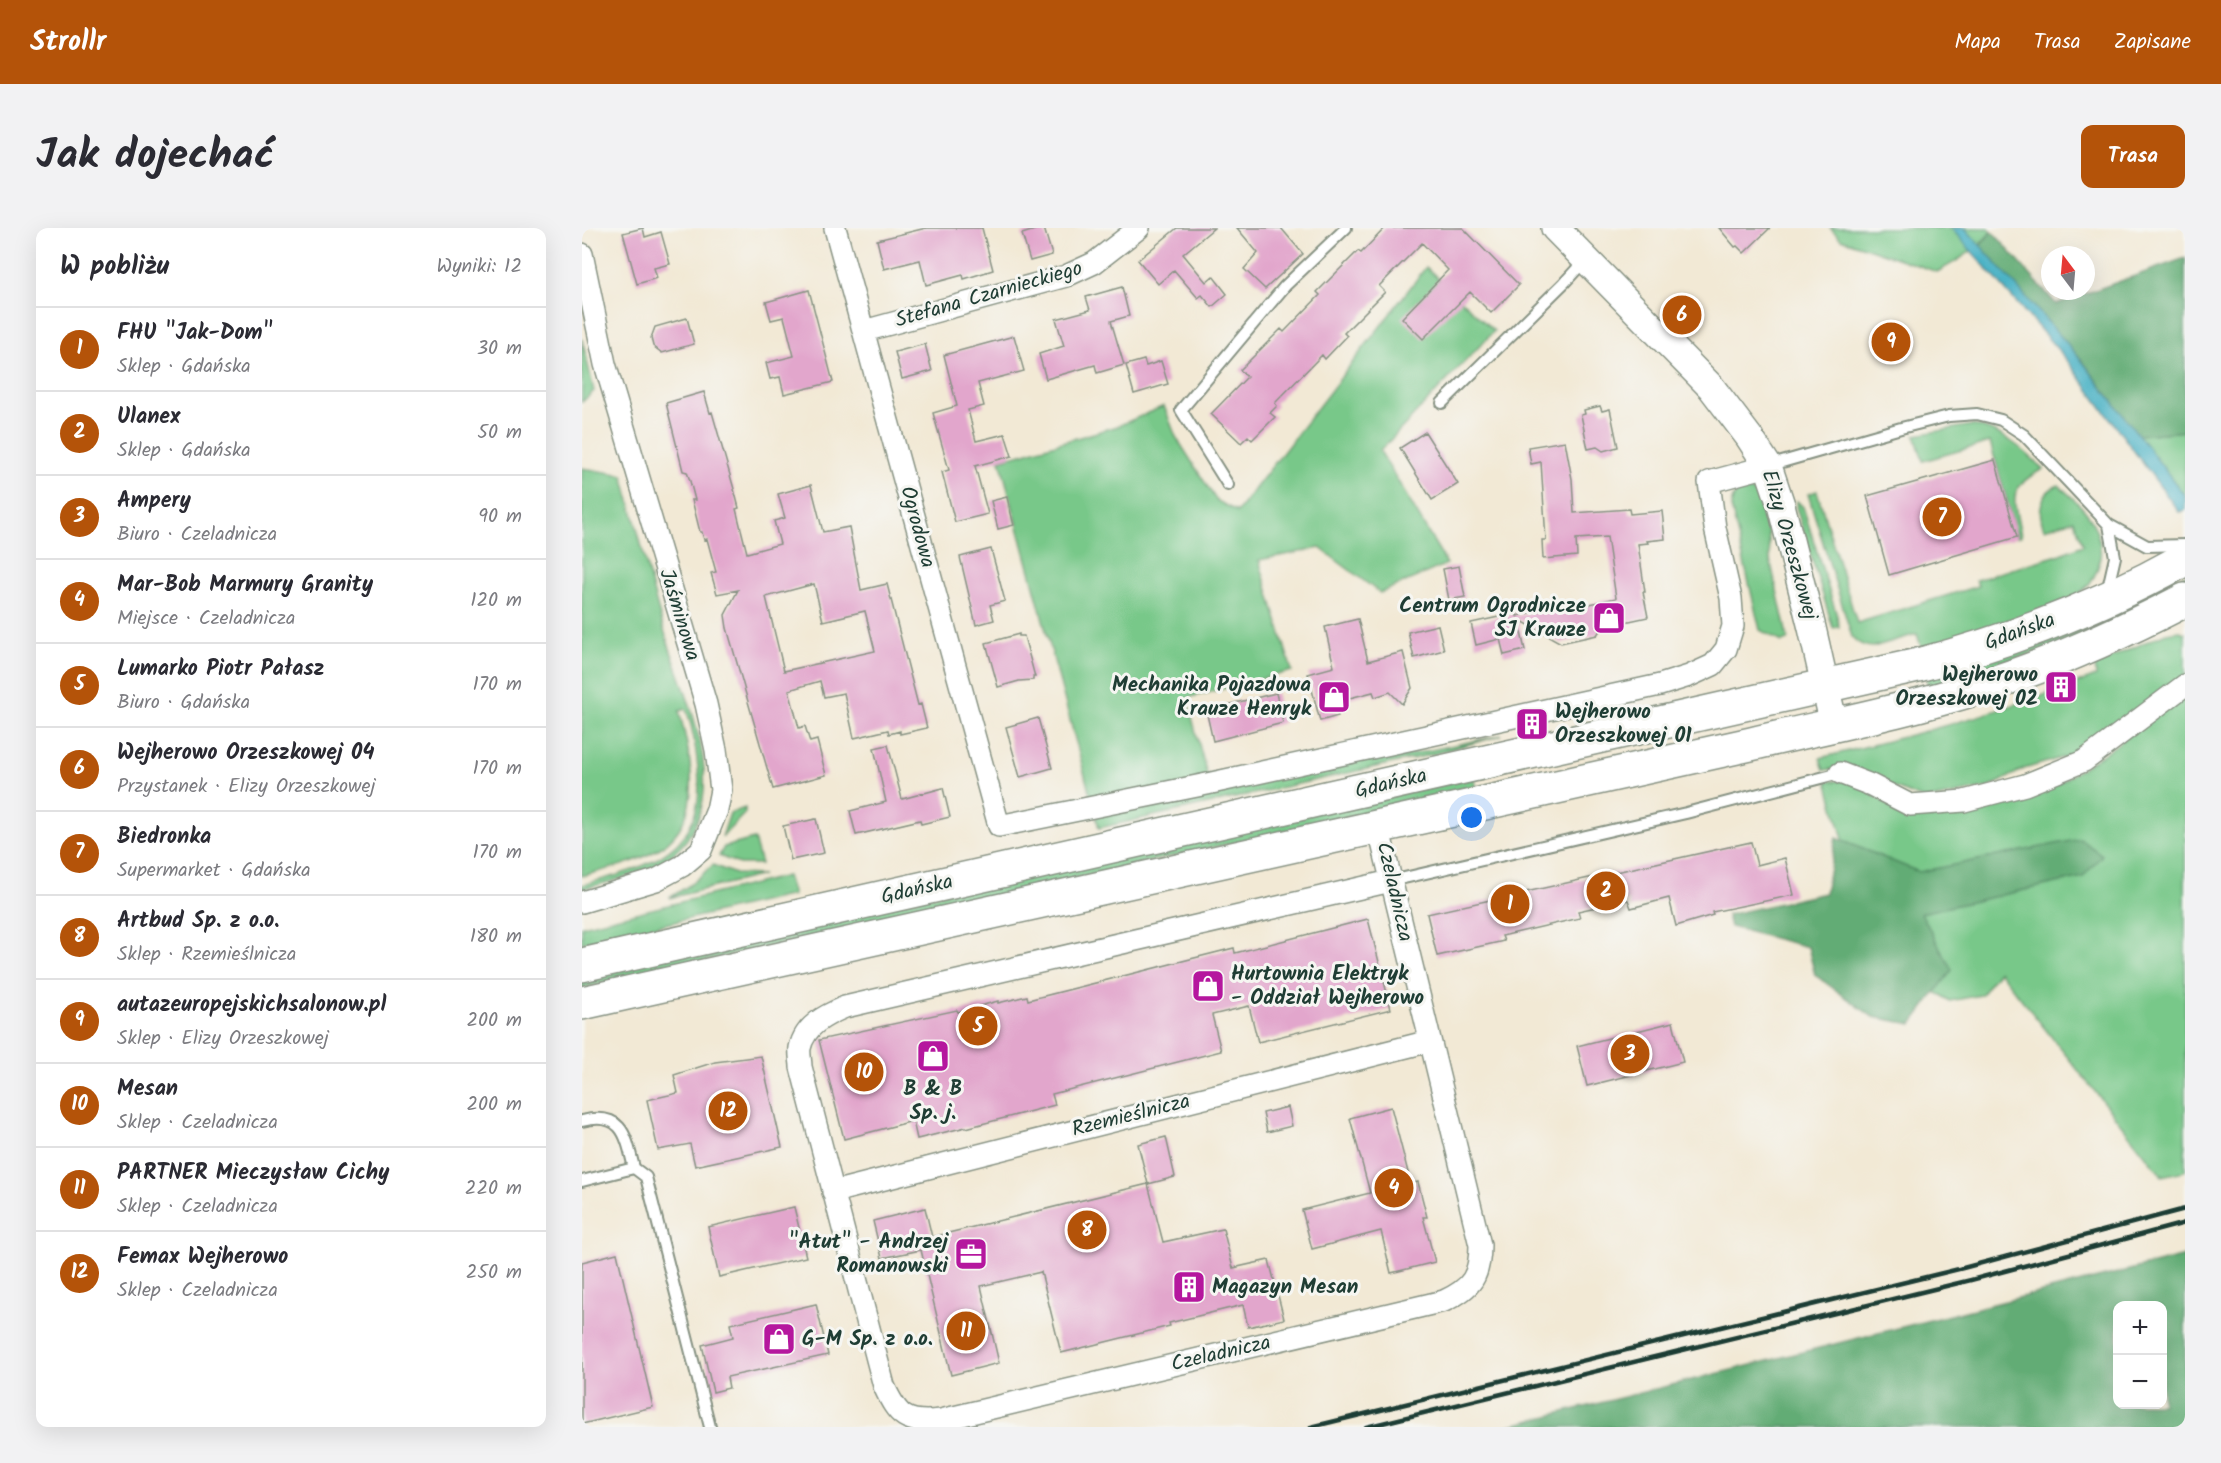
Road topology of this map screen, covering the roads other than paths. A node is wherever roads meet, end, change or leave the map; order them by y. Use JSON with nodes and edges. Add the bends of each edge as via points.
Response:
{"nodes":[{"id":1,"x":835,"y":228,"type":"edge"},
{"id":2,"x":1139,"y":228,"type":"edge"},
{"id":3,"x":1346,"y":228,"type":"edge"},
{"id":4,"x":1555,"y":228,"type":"edge"},
{"id":5,"x":582,"y":254,"type":"edge"},
{"id":6,"x":1586,"y":259,"type":"junction"},
{"id":7,"x":864,"y":331,"type":"junction"},
{"id":8,"x":1442,"y":403,"type":"dead end"},
{"id":9,"x":1768,"y":466,"type":"junction"},
{"id":10,"x":1228,"y":485,"type":"dead end"},
{"id":11,"x":2109,"y":525,"type":"junction"},
{"id":12,"x":2185,"y":544,"type":"edge"},
{"id":13,"x":2185,"y":559,"type":"edge"},
{"id":14,"x":2106,"y":599,"type":"junction"},
{"id":15,"x":2185,"y":600,"type":"edge"},
{"id":16,"x":2185,"y":685,"type":"edge"},
{"id":17,"x":1826,"y":687,"type":"junction"},
{"id":18,"x":1834,"y":725,"type":"junction"},
{"id":19,"x":1840,"y":773,"type":"joint"},
{"id":20,"x":1378,"y":826,"type":"junction"},
{"id":21,"x":1391,"y":881,"type":"junction"},
{"id":22,"x":582,"y":902,"type":"edge"},
{"id":23,"x":796,"y":956,"type":"junction"},
{"id":24,"x":582,"y":965,"type":"edge"},
{"id":25,"x":582,"y":1003,"type":"edge"},
{"id":26,"x":582,"y":1026,"type":"edge"},
{"id":27,"x":1430,"y":1041,"type":"junction"},
{"id":28,"x":582,"y":1121,"type":"edge"},
{"id":29,"x":634,"y":1168,"type":"junction"},
{"id":30,"x":582,"y":1180,"type":"edge"},
{"id":31,"x":833,"y":1192,"type":"junction"},
{"id":32,"x":710,"y":1427,"type":"edge"}],
"edges":[{"from":1,"to":7,"type":"street","name":"Ogrodowa"},
{"from":2,"to":7,"type":"street","name":"Stefana Czarnieckiego","via":[[1094,263],[1066,276]]},
{"from":3,"to":10,"type":"lane","via":[[1285,286],[1181,410]]},
{"from":4,"to":6,"type":"street","name":"Elizy Orzeszkowej"},
{"from":5,"to":22,"type":"street","name":"Jaśminowa","via":[[604,364],[705,704],[720,790],[717,810],[701,850],[682,867],[656,880]]},
{"from":6,"to":8,"type":"lane"},
{"from":6,"to":9,"type":"street","name":"Elizy Orzeszkowej","via":[[1711,387]]},
{"from":7,"to":9,"type":"street","name":"Ogrodowa","via":[[999,826],[1660,685],[1713,665],[1725,649],[1733,626],[1709,482]]},
{"from":9,"to":11,"type":"lane","via":[[1949,416],[1977,414],[2001,420],[2024,435]]},
{"from":9,"to":17,"type":"street","name":"Elizy Orzeszkowej"},
{"from":11,"to":12,"type":"lane","via":[[2148,546]]},
{"from":11,"to":14,"type":"lane","via":[[2115,557]]},
{"from":13,"to":14,"type":"main road","name":"Gdańska"},
{"from":14,"to":17,"type":"main road","name":"Gdańska","via":[[1980,647]]},
{"from":15,"to":18,"type":"main road","name":"Gdańska","via":[[2043,665],[1980,687]]},
{"from":16,"to":19,"type":"street","via":[[2084,761],[2025,785],[1964,801],[1910,805]]},
{"from":17,"to":18,"type":"street","name":"Elizy Orzeszkowej"},
{"from":17,"to":24,"type":"main road","name":"Gdańska"},
{"from":18,"to":20,"type":"main road","name":"Gdańska"},
{"from":19,"to":21,"type":"lane"},
{"from":20,"to":21,"type":"street","name":"Czeladnicza"},
{"from":20,"to":23,"type":"main road","name":"Gdańska"},
{"from":21,"to":27,"type":"street","name":"Czeladnicza"},
{"from":21,"to":31,"type":"street","name":"Czeladnicza","via":[[845,1007],[825,1015],[810,1028],[800,1047],[801,1067]]},
{"from":23,"to":25,"type":"main road","name":"Gdańska"},
{"from":23,"to":26,"type":"main road"},
{"from":27,"to":31,"type":"street","name":"Rzemieślnicza"},
{"from":27,"to":31,"type":"street","name":"Czeladnicza","via":[[1480,1245],[1480,1264],[1473,1280],[1461,1293],[1444,1301],[921,1422],[904,1418],[885,1386]]},
{"from":28,"to":29,"type":"lane","via":[[602,1118],[623,1129]]},
{"from":29,"to":30,"type":"lane"},
{"from":29,"to":32,"type":"lane","via":[[646,1177]]}]}
